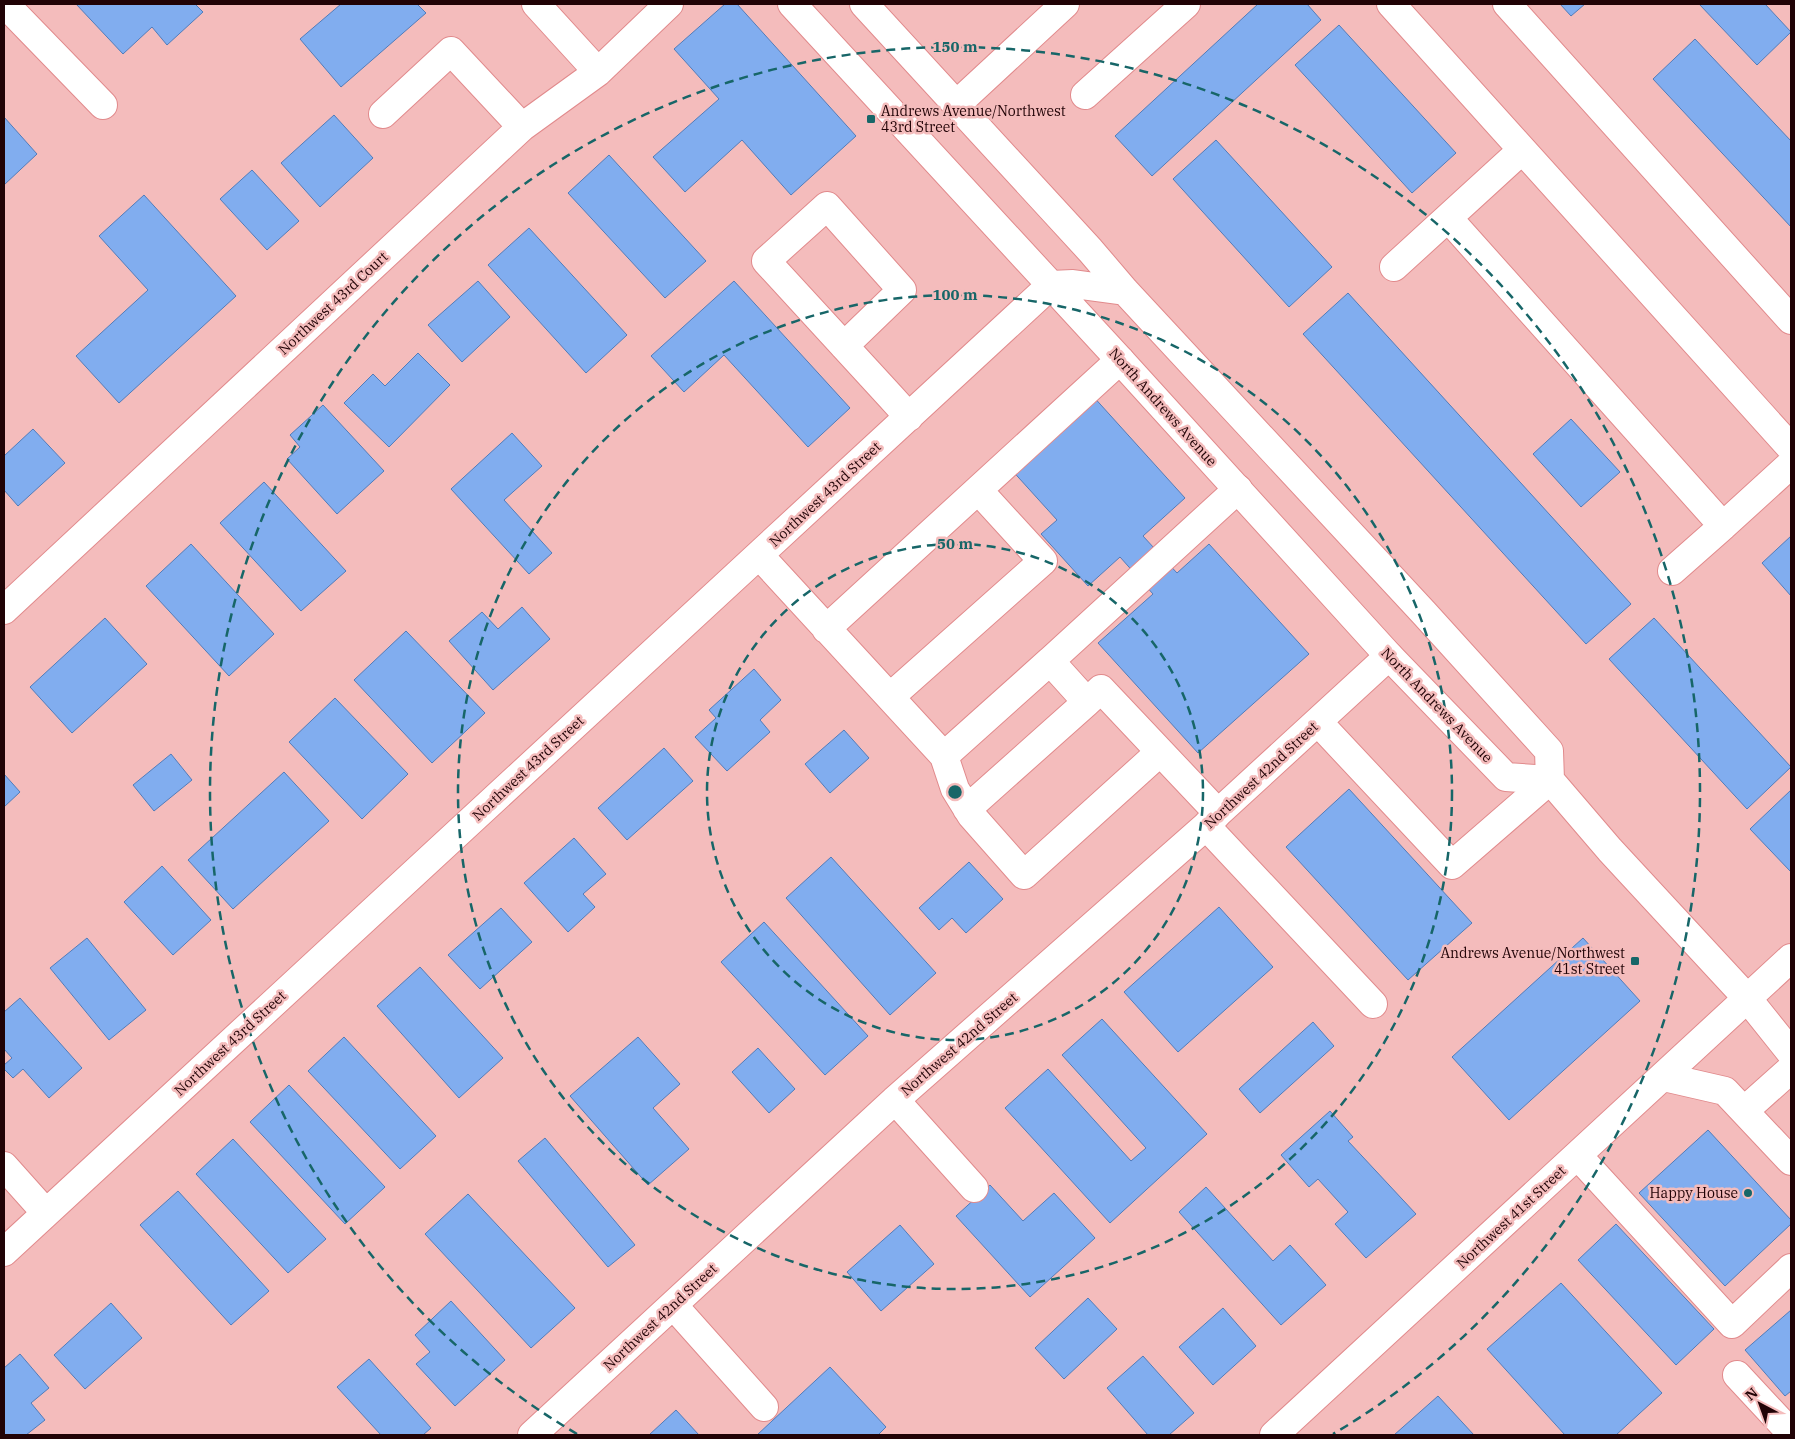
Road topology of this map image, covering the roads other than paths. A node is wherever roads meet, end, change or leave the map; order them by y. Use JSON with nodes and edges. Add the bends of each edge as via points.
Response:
{"nodes":[{"id":1,"x":6,"y":4,"type":"edge"},
{"id":2,"x":536,"y":4,"type":"edge"},
{"id":3,"x":669,"y":4,"type":"edge"},
{"id":4,"x":792,"y":4,"type":"edge"},
{"id":5,"x":864,"y":4,"type":"edge"},
{"id":6,"x":1065,"y":4,"type":"edge"},
{"id":7,"x":1186,"y":4,"type":"edge"},
{"id":8,"x":1391,"y":4,"type":"edge"},
{"id":9,"x":1507,"y":4,"type":"edge"},
{"id":10,"x":598,"y":72,"type":"junction"},
{"id":11,"x":1085,"y":95,"type":"dead end"},
{"id":12,"x":957,"y":104,"type":"junction"},
{"id":13,"x":103,"y":105,"type":"dead end"},
{"id":14,"x":382,"y":114,"type":"dead end"},
{"id":15,"x":522,"y":127,"type":"junction"},
{"id":16,"x":1522,"y":150,"type":"junction"},
{"id":17,"x":1448,"y":218,"type":"junction"},
{"id":18,"x":1394,"y":267,"type":"dead end"},
{"id":19,"x":1052,"y":285,"type":"junction"},
{"id":20,"x":1125,"y":291,"type":"junction"},
{"id":21,"x":1791,"y":320,"type":"edge"},
{"id":22,"x":844,"y":346,"type":"junction"},
{"id":23,"x":1120,"y":360,"type":"junction"},
{"id":24,"x":909,"y":416,"type":"junction"},
{"id":25,"x":1791,"y":448,"type":"edge"},
{"id":26,"x":1791,"y":464,"type":"edge"},
{"id":27,"x":1238,"y":489,"type":"junction"},
{"id":28,"x":978,"y":490,"type":"junction"},
{"id":29,"x":1723,"y":526,"type":"junction"},
{"id":30,"x":758,"y":555,"type":"junction"},
{"id":31,"x":1672,"y":571,"type":"dead end"},
{"id":32,"x":4,"y":610,"type":"edge"},
{"id":33,"x":826,"y":629,"type":"junction"},
{"id":34,"x":1389,"y":656,"type":"junction"},
{"id":35,"x":1050,"y":661,"type":"junction"},
{"id":36,"x":890,"y":697,"type":"junction"},
{"id":37,"x":1087,"y":702,"type":"junction"},
{"id":38,"x":1318,"y":722,"type":"junction"},
{"id":39,"x":1160,"y":752,"type":"junction"},
{"id":40,"x":944,"y":756,"type":"junction"},
{"id":41,"x":1550,"y":780,"type":"junction"},
{"id":42,"x":967,"y":809,"type":"junction"},
{"id":43,"x":1212,"y":820,"type":"junction"},
{"id":44,"x":1791,"y":958,"type":"edge"},
{"id":45,"x":1746,"y":998,"type":"junction"},
{"id":46,"x":1373,"y":1004,"type":"dead end"},
{"id":47,"x":1791,"y":1053,"type":"edge"},
{"id":48,"x":1791,"y":1069,"type":"edge"},
{"id":49,"x":1664,"y":1077,"type":"junction"},
{"id":50,"x":895,"y":1100,"type":"junction"},
{"id":51,"x":1744,"y":1111,"type":"junction"},
{"id":52,"x":1578,"y":1156,"type":"junction"},
{"id":53,"x":1791,"y":1161,"type":"edge"},
{"id":54,"x":4,"y":1166,"type":"edge"},
{"id":55,"x":974,"y":1188,"type":"dead end"},
{"id":56,"x":46,"y":1213,"type":"junction"},
{"id":57,"x":4,"y":1252,"type":"edge"},
{"id":58,"x":1791,"y":1268,"type":"edge"},
{"id":59,"x":673,"y":1305,"type":"junction"},
{"id":60,"x":1737,"y":1375,"type":"dead end"},
{"id":61,"x":764,"y":1407,"type":"dead end"},
{"id":62,"x":537,"y":1433,"type":"edge"},
{"id":63,"x":1791,"y":1433,"type":"edge"},
{"id":64,"x":1274,"y":1435,"type":"edge"}],
"edges":[{"from":1,"to":13,"type":"street"},
{"from":2,"to":10,"type":"street"},
{"from":3,"to":10,"type":"street","name":"Northwest 43rd Court"},
{"from":4,"to":19,"type":"street","name":"North Andrews Avenue"},
{"from":5,"to":12,"type":"street"},
{"from":6,"to":12,"type":"street"},
{"from":7,"to":11,"type":"street"},
{"from":8,"to":16,"type":"street"},
{"from":9,"to":21,"type":"street"},
{"from":10,"to":15,"type":"street","name":"Northwest 43rd Court"},
{"from":12,"to":20,"type":"street"},
{"from":14,"to":15,"type":"street","via":[[451,51]]},
{"from":15,"to":32,"type":"street","name":"Northwest 43rd Court"},
{"from":16,"to":17,"type":"street"},
{"from":16,"to":25,"type":"street"},
{"from":17,"to":18,"type":"street"},
{"from":17,"to":29,"type":"street"},
{"from":19,"to":20,"type":"street","via":[[1073,284]]},
{"from":19,"to":23,"type":"street","name":"North Andrews Avenue"},
{"from":19,"to":24,"type":"street","name":"Northwest 43rd Street"},
{"from":20,"to":41,"type":"street","via":[[1549,751]]},
{"from":22,"to":22,"type":"street","via":[[766,261],[827,206],[902,290]]},
{"from":22,"to":24,"type":"street"},
{"from":23,"to":27,"type":"street","name":"North Andrews Avenue"},
{"from":23,"to":28,"type":"street"},
{"from":24,"to":30,"type":"street","name":"Northwest 43rd Street"},
{"from":26,"to":29,"type":"street"},
{"from":27,"to":34,"type":"street","name":"North Andrews Avenue"},
{"from":27,"to":35,"type":"street"},
{"from":28,"to":33,"type":"street"},
{"from":28,"to":36,"type":"street","via":[[1043,561]]},
{"from":29,"to":31,"type":"street"},
{"from":30,"to":33,"type":"street"},
{"from":30,"to":56,"type":"street","name":"Northwest 43rd Street"},
{"from":33,"to":36,"type":"street"},
{"from":34,"to":38,"type":"street","name":"Northwest 42nd Street"},
{"from":34,"to":41,"type":"street","name":"North Andrews Avenue","via":[[1506,777]]},
{"from":35,"to":37,"type":"street"},
{"from":35,"to":40,"type":"street"},
{"from":36,"to":40,"type":"street"},
{"from":37,"to":39,"type":"street","via":[[1101,689]]},
{"from":37,"to":42,"type":"street"},
{"from":38,"to":41,"type":"street","via":[[1452,865]]},
{"from":38,"to":43,"type":"street","name":"Northwest 42nd Street"},
{"from":39,"to":42,"type":"street","via":[[1024,875]]},
{"from":39,"to":43,"type":"street"},
{"from":40,"to":42,"type":"street","via":[[955,789]]},
{"from":41,"to":45,"type":"street"},
{"from":43,"to":46,"type":"street"},
{"from":43,"to":50,"type":"street","name":"Northwest 42nd Street"},
{"from":44,"to":45,"type":"street","name":"Northwest 41st Street"},
{"from":45,"to":47,"type":"street"},
{"from":45,"to":49,"type":"street","name":"Northwest 41st Street"},
{"from":48,"to":51,"type":"street"},
{"from":49,"to":51,"type":"street","via":[[1725,1092]]},
{"from":49,"to":52,"type":"street","name":"Northwest 41st Street"},
{"from":50,"to":55,"type":"street"},
{"from":50,"to":59,"type":"street","name":"Northwest 42nd Street"},
{"from":51,"to":53,"type":"street"},
{"from":52,"to":58,"type":"street","via":[[1732,1324]]},
{"from":52,"to":64,"type":"street","name":"Northwest 41st Street"},
{"from":54,"to":56,"type":"street"},
{"from":56,"to":57,"type":"street","name":"Northwest 43rd Street"},
{"from":59,"to":61,"type":"street"},
{"from":59,"to":62,"type":"street","name":"Northwest 42nd Street"},
{"from":60,"to":63,"type":"street"}]}
